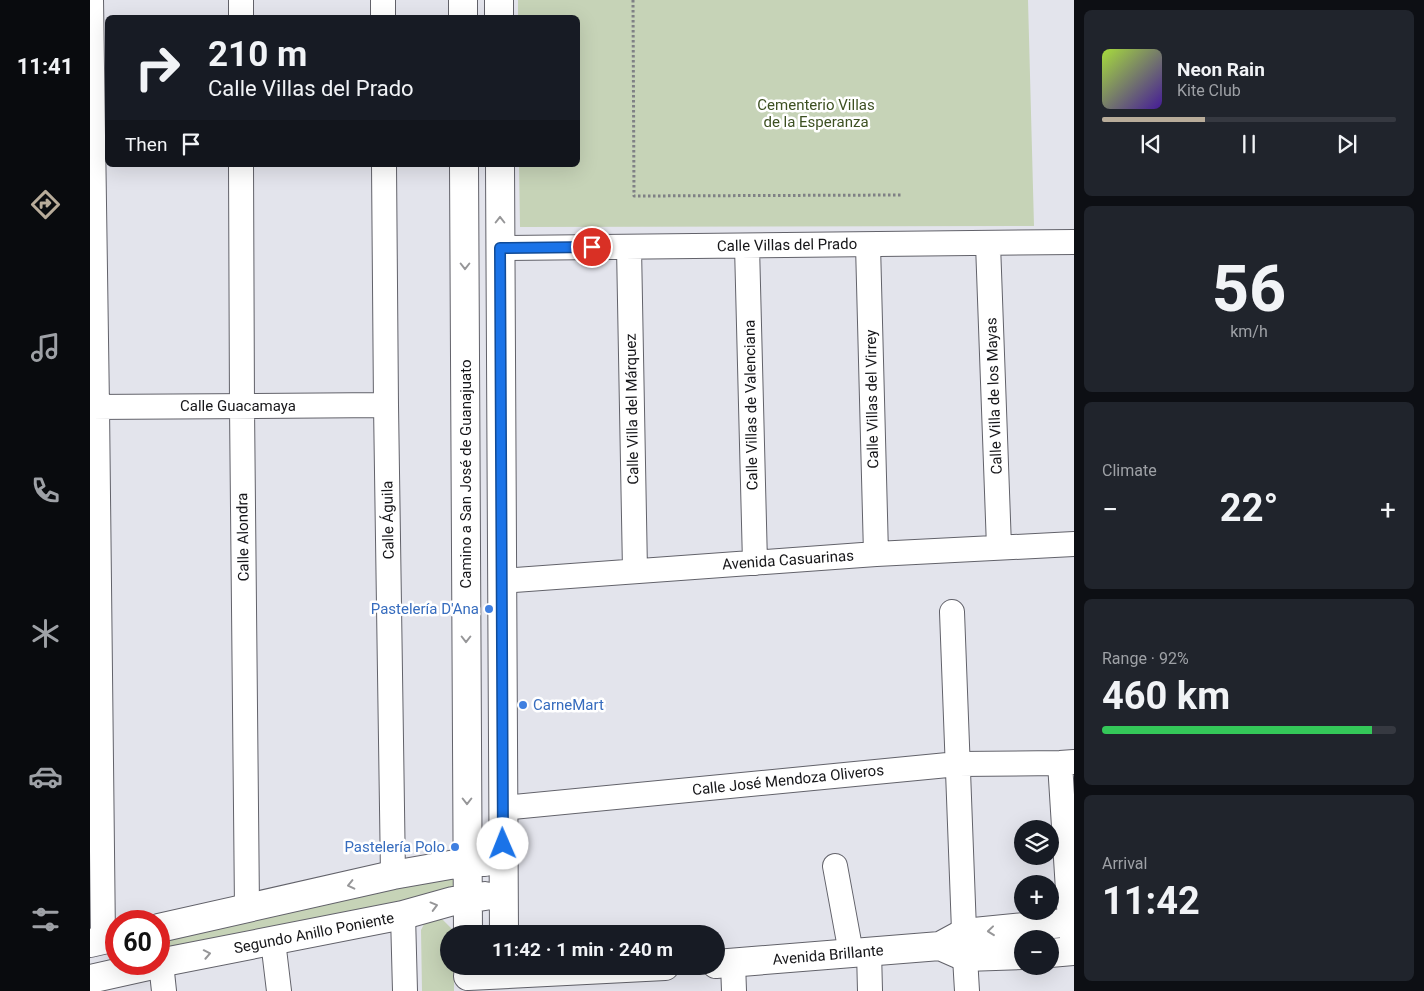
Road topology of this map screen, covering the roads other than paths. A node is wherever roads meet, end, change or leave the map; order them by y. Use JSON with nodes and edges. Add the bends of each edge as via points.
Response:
{"nodes":[{"id":1,"x":91,"y":0,"type":"edge"},
{"id":2,"x":241,"y":0,"type":"edge"},
{"id":3,"x":383,"y":0,"type":"edge"},
{"id":4,"x":463,"y":0,"type":"edge"},
{"id":5,"x":499,"y":0,"type":"edge"},
{"id":6,"x":241,"y":15,"type":"edge"},
{"id":7,"x":383,"y":15,"type":"edge"},
{"id":8,"x":463,"y":15,"type":"edge"},
{"id":9,"x":499,"y":15,"type":"edge"},
{"id":10,"x":241,"y":167,"type":"edge"},
{"id":11,"x":384,"y":167,"type":"edge"},
{"id":12,"x":464,"y":167,"type":"edge"},
{"id":13,"x":500,"y":167,"type":"edge"},
{"id":14,"x":1074,"y":242,"type":"edge"},
{"id":15,"x":988,"y":244,"type":"junction"},
{"id":16,"x":868,"y":245,"type":"junction"},
{"id":17,"x":747,"y":246,"type":"junction"},
{"id":18,"x":629,"y":247,"type":"junction"},
{"id":19,"x":500,"y":248,"type":"junction"},
{"id":20,"x":386,"y":404,"type":"junction"},
{"id":21,"x":242,"y":406,"type":"junction"},
{"id":22,"x":94,"y":407,"type":"edge"},
{"id":23,"x":1074,"y":544,"type":"edge"},
{"id":24,"x":999,"y":547,"type":"junction"},
{"id":25,"x":876,"y":554,"type":"junction"},
{"id":26,"x":755,"y":563,"type":"junction"},
{"id":27,"x":635,"y":572,"type":"junction"},
{"id":28,"x":502,"y":582,"type":"junction"},
{"id":29,"x":952,"y":612,"type":"dead end"},
{"id":30,"x":1067,"y":762,"type":"edge"},
{"id":31,"x":958,"y":764,"type":"junction"},
{"id":32,"x":503,"y":808,"type":"junction"},
{"id":33,"x":467,"y":862,"type":"junction"},
{"id":34,"x":504,"y":863,"type":"junction"},
{"id":35,"x":836,"y":866,"type":"dead end"},
{"id":36,"x":393,"y":875,"type":"junction"},
{"id":37,"x":504,"y":894,"type":"junction"},
{"id":38,"x":468,"y":898,"type":"junction"},
{"id":39,"x":247,"y":908,"type":"junction"},
{"id":40,"x":403,"y":915,"type":"junction"},
{"id":41,"x":1072,"y":922,"type":"edge"},
{"id":42,"x":468,"y":925,"type":"edge"},
{"id":43,"x":504,"y":925,"type":"edge"},
{"id":44,"x":170,"y":926,"type":"edge"},
{"id":45,"x":103,"y":940,"type":"edge"},
{"id":46,"x":273,"y":941,"type":"junction"},
{"id":47,"x":964,"y":945,"type":"junction"},
{"id":48,"x":1074,"y":951,"type":"edge"},
{"id":49,"x":860,"y":952,"type":"junction"},
{"id":50,"x":1059,"y":952,"type":"edge"},
{"id":51,"x":1014,"y":954,"type":"edge"},
{"id":52,"x":170,"y":961,"type":"edge"},
{"id":53,"x":725,"y":963,"type":"edge"},
{"id":54,"x":107,"y":975,"type":"edge"},
{"id":55,"x":161,"y":975,"type":"edge"},
{"id":56,"x":534,"y":975,"type":"edge"},
{"id":57,"x":505,"y":977,"type":"edge"},
{"id":58,"x":468,"y":978,"type":"edge"},
{"id":59,"x":90,"y":979,"type":"edge"},
{"id":60,"x":164,"y":991,"type":"edge"},
{"id":61,"x":279,"y":991,"type":"edge"},
{"id":62,"x":405,"y":991,"type":"edge"},
{"id":63,"x":734,"y":991,"type":"edge"},
{"id":64,"x":870,"y":991,"type":"edge"},
{"id":65,"x":967,"y":991,"type":"edge"}],
"edges":[{"from":1,"to":22,"type":"street"},
{"from":2,"to":6,"type":"street"},
{"from":3,"to":7,"type":"street"},
{"from":4,"to":8,"type":"main road"},
{"from":5,"to":9,"type":"main road"},
{"from":10,"to":21,"type":"street","name":"Calle Alondra"},
{"from":11,"to":20,"type":"street","name":"Calle Águila"},
{"from":12,"to":33,"type":"main road","name":"Camino a San José de Guanajuato","one_way":true},
{"from":19,"to":13,"type":"main road","one_way":true},
{"from":14,"to":15,"type":"street","name":"Calle Villas del Prado"},
{"from":15,"to":16,"type":"street","name":"Calle Villas del Prado"},
{"from":15,"to":24,"type":"street","name":"Calle Villa de los Mayas"},
{"from":16,"to":17,"type":"street","name":"Calle Villas del Prado"},
{"from":16,"to":25,"type":"street","name":"Calle Villas del Virrey"},
{"from":17,"to":18,"type":"street","name":"Calle Villas del Prado"},
{"from":17,"to":26,"type":"street","name":"Calle Villas de Valenciana"},
{"from":18,"to":19,"type":"street","name":"Calle Villas del Prado"},
{"from":18,"to":27,"type":"street","name":"Calle Villa del Márquez"},
{"from":19,"to":28,"type":"main road"},
{"from":20,"to":21,"type":"street","name":"Calle Guacamaya"},
{"from":20,"to":36,"type":"street","name":"Calle Águila"},
{"from":21,"to":22,"type":"street","name":"Calle Guacamaya"},
{"from":21,"to":39,"type":"street","name":"Calle Alondra"},
{"from":22,"to":45,"type":"street"},
{"from":23,"to":24,"type":"street","name":"Avenida Casuarinas"},
{"from":24,"to":25,"type":"street","name":"Avenida Casuarinas"},
{"from":25,"to":26,"type":"street","name":"Avenida Casuarinas"},
{"from":26,"to":27,"type":"street","name":"Avenida Casuarinas"},
{"from":27,"to":28,"type":"street","name":"Avenida Casuarinas"},
{"from":28,"to":32,"type":"main road"},
{"from":29,"to":31,"type":"street"},
{"from":30,"to":31,"type":"street","name":"Calle José Mendoza Oliveros"},
{"from":30,"to":41,"type":"street"},
{"from":31,"to":32,"type":"street","name":"Calle José Mendoza Oliveros"},
{"from":31,"to":47,"type":"street"},
{"from":32,"to":34,"type":"main road"},
{"from":33,"to":34,"type":"main road"},
{"from":33,"to":36,"type":"main road"},
{"from":33,"to":38,"type":"main road","name":"Camino a San José de Guanajuato"},
{"from":34,"to":37,"type":"main road"},
{"from":35,"to":49,"type":"street"},
{"from":36,"to":39,"type":"main road","one_way":true},
{"from":37,"to":38,"type":"main road","name":"Segundo Anillo Poniente"},
{"from":37,"to":43,"type":"main road"},
{"from":40,"to":38,"type":"main road","name":"Segundo Anillo Poniente","one_way":true},
{"from":38,"to":42,"type":"main road","name":"Camino a San José de Guanajuato"},
{"from":39,"to":44,"type":"main road"},
{"from":40,"to":46,"type":"main road","name":"Segundo Anillo Poniente"},
{"from":40,"to":62,"type":"street"},
{"from":41,"to":47,"type":"main road","one_way":true},
{"from":41,"to":48,"type":"street"},
{"from":52,"to":46,"type":"main road","name":"Segundo Anillo Poniente","one_way":true},
{"from":46,"to":61,"type":"street"},
{"from":47,"to":49,"type":"main road","name":"Avenida Brillante"},
{"from":47,"to":51,"type":"main road","name":"Avenida Brillante"},
{"from":47,"to":65,"type":"street"},
{"from":48,"to":50,"type":"main road"},
{"from":49,"to":53,"type":"main road","name":"Avenida Brillante"},
{"from":49,"to":64,"type":"street"},
{"from":53,"to":63,"type":"street"},
{"from":54,"to":59,"type":"main road","name":"Segundo Anillo Poniente"},
{"from":55,"to":60,"type":"street"},
{"from":56,"to":57,"type":"main road"},
{"from":57,"to":58,"type":"main road"}]}
